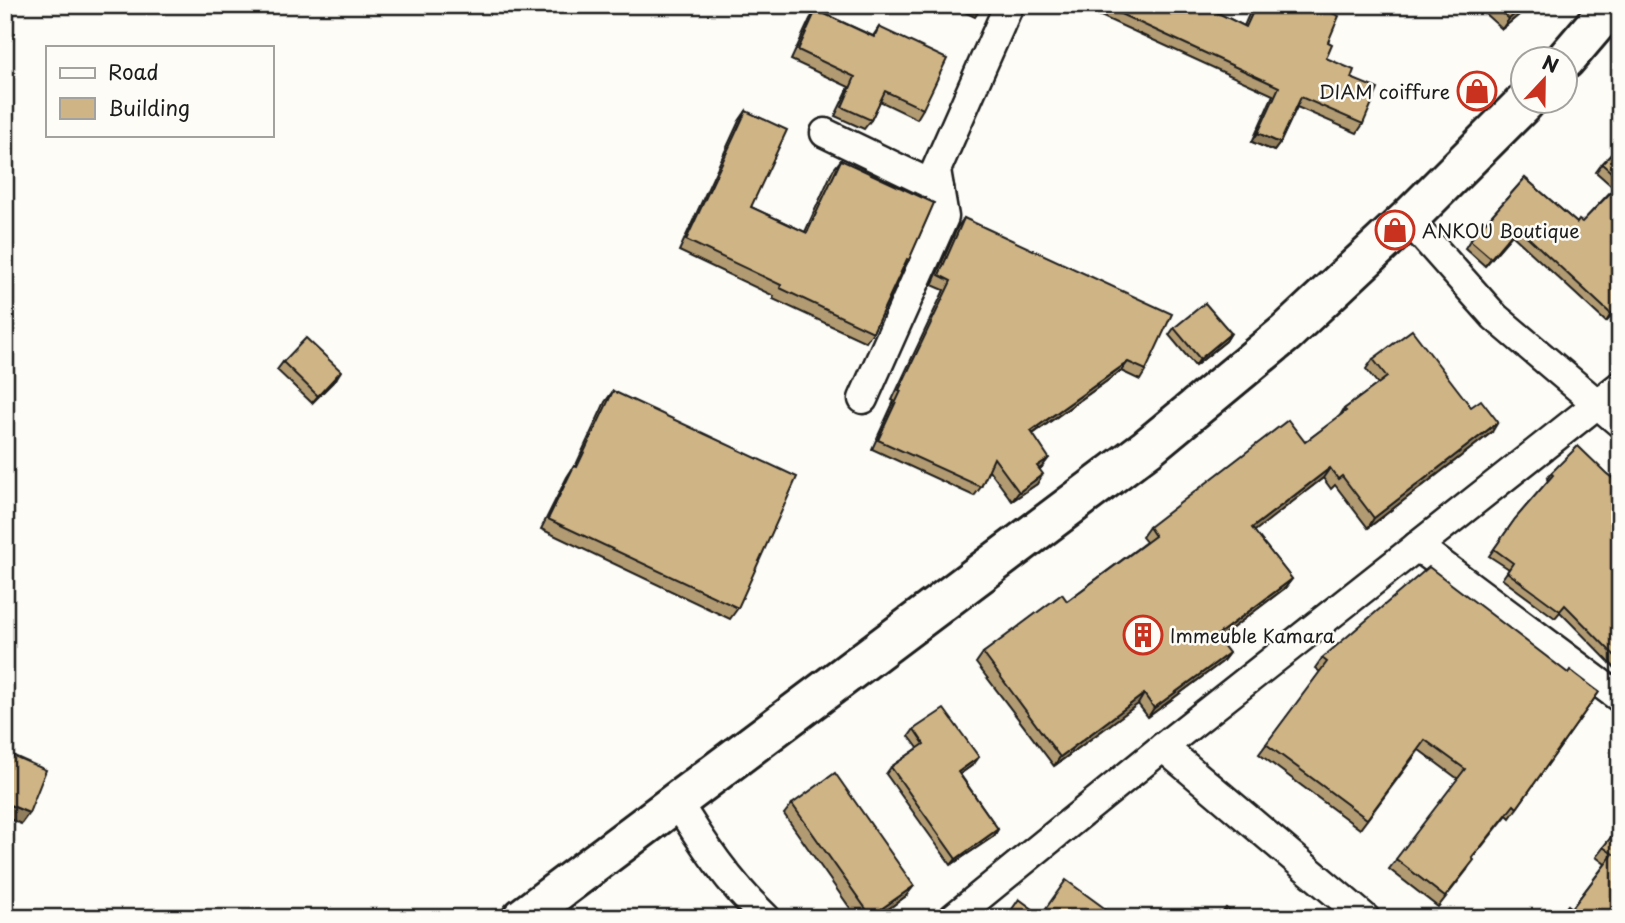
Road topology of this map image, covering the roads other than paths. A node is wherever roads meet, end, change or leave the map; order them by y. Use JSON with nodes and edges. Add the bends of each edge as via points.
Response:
{"nodes":[{"id":1,"x":1009,"y":5,"type":"edge"},
{"id":2,"x":1612,"y":5,"type":"edge"},
{"id":3,"x":1577,"y":46,"type":"edge"},
{"id":4,"x":1511,"y":116,"type":"edge"},
{"id":5,"x":825,"y":133,"type":"dead end"},
{"id":6,"x":939,"y":188,"type":"junction"},
{"id":7,"x":1408,"y":219,"type":"junction"},
{"id":8,"x":1620,"y":386,"type":"edge"},
{"id":9,"x":863,"y":399,"type":"dead end"},
{"id":10,"x":1595,"y":404,"type":"junction"},
{"id":11,"x":1620,"y":423,"type":"edge"},
{"id":12,"x":1417,"y":546,"type":"junction"},
{"id":13,"x":1620,"y":698,"type":"edge"},
{"id":14,"x":1163,"y":747,"type":"junction"},
{"id":15,"x":676,"y":800,"type":"junction"},
{"id":16,"x":522,"y":918,"type":"edge"},
{"id":17,"x":766,"y":918,"type":"edge"},
{"id":18,"x":953,"y":918,"type":"edge"},
{"id":19,"x":1365,"y":918,"type":"edge"}],
"edges":[{"from":1,"to":6,"type":"street","via":[[936,170]]},
{"from":2,"to":3,"type":"main road"},
{"from":4,"to":7,"type":"main road"},
{"from":5,"to":6,"type":"street"},
{"from":6,"to":9,"type":"street","via":[[944,217]]},
{"from":7,"to":10,"type":"street","via":[[1496,317]]},
{"from":7,"to":15,"type":"main road","via":[[1286,333],[1147,448]]},
{"from":8,"to":10,"type":"street"},
{"from":10,"to":11,"type":"street"},
{"from":10,"to":12,"type":"street"},
{"from":12,"to":13,"type":"street"},
{"from":12,"to":14,"type":"street"},
{"from":14,"to":18,"type":"street"},
{"from":14,"to":19,"type":"street"},
{"from":15,"to":16,"type":"main road"},
{"from":15,"to":17,"type":"street","via":[[706,850]]}]}
